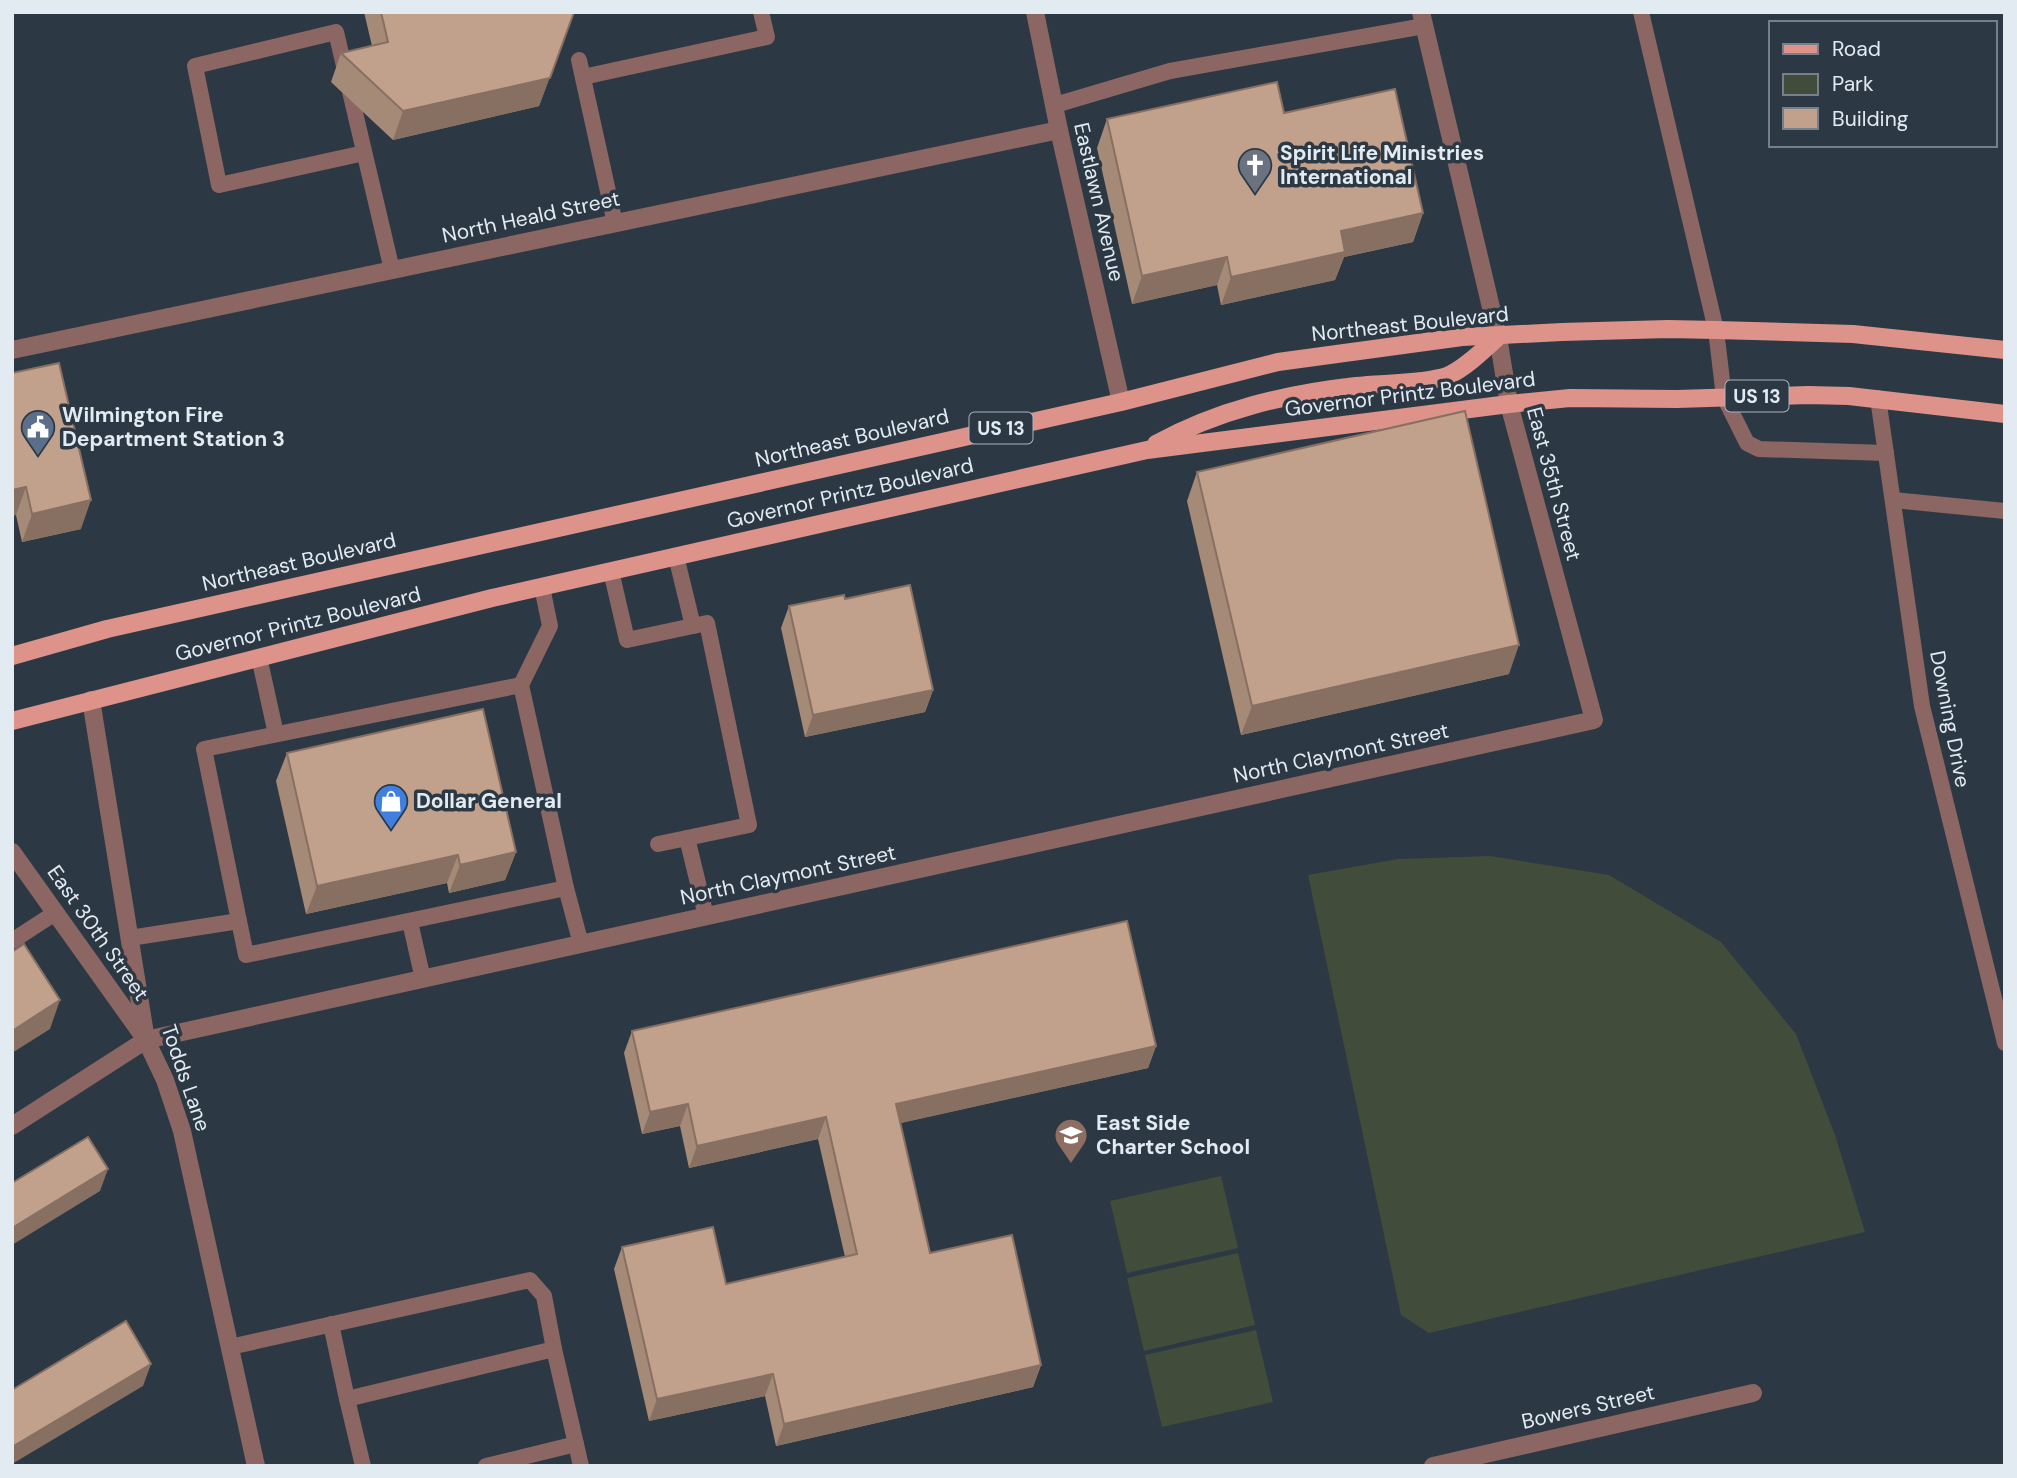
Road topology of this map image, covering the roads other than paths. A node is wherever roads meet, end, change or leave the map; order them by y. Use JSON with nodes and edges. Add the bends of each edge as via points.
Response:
{"nodes":[{"id":1,"x":761,"y":12,"type":"edge"},
{"id":2,"x":1035,"y":12,"type":"edge"},
{"id":3,"x":1641,"y":12,"type":"edge"},
{"id":4,"x":1422,"y":19,"type":"edge"},
{"id":5,"x":579,"y":60,"type":"dead end"},
{"id":6,"x":583,"y":77,"type":"junction"},
{"id":7,"x":1055,"y":105,"type":"junction"},
{"id":8,"x":1059,"y":130,"type":"junction"},
{"id":9,"x":364,"y":153,"type":"junction"},
{"id":10,"x":615,"y":223,"type":"junction"},
{"id":11,"x":392,"y":270,"type":"junction"},
{"id":12,"x":1716,"y":330,"type":"junction"},
{"id":13,"x":1498,"y":337,"type":"junction"},
{"id":14,"x":12,"y":350,"type":"edge"},
{"id":15,"x":2005,"y":350,"type":"edge"},
{"id":16,"x":1724,"y":397,"type":"junction"},
{"id":17,"x":1878,"y":398,"type":"junction"},
{"id":18,"x":1121,"y":402,"type":"junction"},
{"id":19,"x":1509,"y":404,"type":"junction"},
{"id":20,"x":2005,"y":414,"type":"edge"},
{"id":21,"x":1147,"y":450,"type":"junction"},
{"id":22,"x":1886,"y":453,"type":"junction"},
{"id":23,"x":1893,"y":500,"type":"junction"},
{"id":24,"x":2005,"y":511,"type":"edge"},
{"id":25,"x":676,"y":556,"type":"junction"},
{"id":26,"x":611,"y":571,"type":"junction"},
{"id":27,"x":541,"y":587,"type":"junction"},
{"id":28,"x":693,"y":626,"type":"junction"},
{"id":29,"x":12,"y":656,"type":"edge"},
{"id":30,"x":259,"y":657,"type":"junction"},
{"id":31,"x":521,"y":685,"type":"junction"},
{"id":32,"x":91,"y":700,"type":"junction"},
{"id":33,"x":1594,"y":720,"type":"joint"},
{"id":34,"x":12,"y":721,"type":"edge"},
{"id":35,"x":276,"y":734,"type":"junction"},
{"id":36,"x":687,"y":838,"type":"junction"},
{"id":37,"x":658,"y":844,"type":"dead end"},
{"id":38,"x":12,"y":852,"type":"edge"},
{"id":39,"x":566,"y":888,"type":"junction"},
{"id":40,"x":55,"y":913,"type":"junction"},
{"id":41,"x":706,"y":916,"type":"junction"},
{"id":42,"x":239,"y":921,"type":"junction"},
{"id":43,"x":410,"y":922,"type":"junction"},
{"id":44,"x":130,"y":938,"type":"junction"},
{"id":45,"x":12,"y":941,"type":"edge"},
{"id":46,"x":581,"y":944,"type":"junction"},
{"id":47,"x":423,"y":979,"type":"junction"},
{"id":48,"x":146,"y":1040,"type":"junction"},
{"id":49,"x":2005,"y":1043,"type":"edge"},
{"id":50,"x":12,"y":1126,"type":"edge"},
{"id":51,"x":331,"y":1324,"type":"junction"},
{"id":52,"x":230,"y":1347,"type":"junction"},
{"id":53,"x":554,"y":1349,"type":"junction"},
{"id":54,"x":1753,"y":1393,"type":"dead end"},
{"id":55,"x":347,"y":1399,"type":"junction"},
{"id":56,"x":576,"y":1444,"type":"junction"},
{"id":57,"x":256,"y":1466,"type":"edge"},
{"id":58,"x":363,"y":1466,"type":"edge"},
{"id":59,"x":486,"y":1466,"type":"edge"},
{"id":60,"x":581,"y":1466,"type":"edge"},
{"id":61,"x":1433,"y":1466,"type":"edge"}],
"edges":[{"from":1,"to":6,"type":"lane","via":[[767,37]]},
{"from":2,"to":7,"type":"street","name":"Eastlawn Avenue"},
{"from":3,"to":12,"type":"lane"},
{"from":4,"to":7,"type":"lane","via":[[1170,71]]},
{"from":4,"to":13,"type":"street","name":"East 35th Street"},
{"from":5,"to":6,"type":"lane"},
{"from":6,"to":10,"type":"lane"},
{"from":7,"to":8,"type":"street","name":"Eastlawn Avenue"},
{"from":8,"to":10,"type":"street","name":"North Heald Street"},
{"from":8,"to":18,"type":"street","name":"Eastlawn Avenue"},
{"from":9,"to":9,"type":"lane","via":[[336,32],[195,66],[219,185]]},
{"from":9,"to":11,"type":"lane"},
{"from":10,"to":11,"type":"street","name":"North Heald Street"},
{"from":11,"to":14,"type":"street","name":"North Heald Street"},
{"from":12,"to":13,"type":"main road","name":"Northeast Boulevard","number":"US 13"},
{"from":12,"to":15,"type":"main road","name":"Northeast Boulevard","number":"US 13","via":[[1853,334]]},
{"from":12,"to":16,"type":"lane"},
{"from":13,"to":18,"type":"main road","name":"Northeast Boulevard","number":"US 13","via":[[1462,337],[1278,362]]},
{"from":13,"to":19,"type":"street","name":"East 35th Street"},
{"from":13,"to":21,"type":"main road","via":[[1448,375],[1258,402],[1183,429]]},
{"from":16,"to":17,"type":"main road","name":"Governor Printz Boulevard","number":"US 13"},
{"from":16,"to":19,"type":"main road","name":"Governor Printz Boulevard","number":"US 13","via":[[1570,398]]},
{"from":16,"to":22,"type":"lane","via":[[1747,443],[1759,449]]},
{"from":17,"to":20,"type":"main road","name":"Governor Printz Boulevard","number":"US 13"},
{"from":17,"to":22,"type":"lane","name":"Downing Drive"},
{"from":18,"to":29,"type":"main road","name":"Northeast Boulevard","number":"US 13","via":[[107,629]]},
{"from":19,"to":21,"type":"main road","name":"Governor Printz Boulevard","number":"US 13"},
{"from":19,"to":33,"type":"street","name":"East 35th Street"},
{"from":21,"to":25,"type":"main road","name":"Governor Printz Boulevard","number":"US 13"},
{"from":22,"to":23,"type":"lane","name":"Downing Drive"},
{"from":23,"to":24,"type":"lane"},
{"from":23,"to":49,"type":"lane","name":"Downing Drive","via":[[1922,706]]},
{"from":25,"to":26,"type":"main road","name":"Governor Printz Boulevard","number":"US 13"},
{"from":25,"to":28,"type":"lane"},
{"from":26,"to":27,"type":"main road","name":"Governor Printz Boulevard","number":"US 13"},
{"from":26,"to":28,"type":"lane","via":[[628,640]]},
{"from":27,"to":30,"type":"main road","name":"Governor Printz Boulevard","number":"US 13"},
{"from":27,"to":31,"type":"lane","via":[[550,626]]},
{"from":28,"to":36,"type":"lane","via":[[707,623],[749,825]]},
{"from":30,"to":32,"type":"main road","name":"Governor Printz Boulevard","number":"US 13"},
{"from":30,"to":35,"type":"lane"},
{"from":31,"to":35,"type":"lane"},
{"from":31,"to":39,"type":"lane"},
{"from":32,"to":34,"type":"main road","name":"Governor Printz Boulevard","number":"US 13"},
{"from":32,"to":44,"type":"street","name":"Todds Lane"},
{"from":33,"to":41,"type":"street","name":"North Claymont Street"},
{"from":35,"to":42,"type":"lane","via":[[204,749]]},
{"from":36,"to":37,"type":"lane"},
{"from":36,"to":41,"type":"lane"},
{"from":38,"to":40,"type":"street","name":"East 30th Street"},
{"from":39,"to":43,"type":"lane"},
{"from":39,"to":46,"type":"lane"},
{"from":40,"to":45,"type":"lane"},
{"from":40,"to":48,"type":"street","name":"East 30th Street"},
{"from":41,"to":46,"type":"street","name":"North Claymont Street"},
{"from":42,"to":43,"type":"lane","via":[[246,955]]},
{"from":42,"to":44,"type":"lane"},
{"from":43,"to":47,"type":"lane"},
{"from":44,"to":48,"type":"street","name":"Todds Lane"},
{"from":46,"to":47,"type":"street","name":"North Claymont Street"},
{"from":47,"to":48,"type":"street","name":"North Claymont Street"},
{"from":48,"to":50,"type":"street","name":"North Claymont Street"},
{"from":48,"to":52,"type":"street","name":"Todds Lane","via":[[181,1131]]},
{"from":51,"to":52,"type":"lane"},
{"from":51,"to":53,"type":"lane","via":[[530,1280],[544,1296]]},
{"from":51,"to":55,"type":"lane"},
{"from":52,"to":57,"type":"street","name":"Todds Lane"},
{"from":53,"to":55,"type":"lane"},
{"from":53,"to":56,"type":"lane"},
{"from":54,"to":61,"type":"street","name":"Bowers Street"},
{"from":55,"to":58,"type":"lane"},
{"from":56,"to":59,"type":"lane"},
{"from":56,"to":60,"type":"lane"}]}
